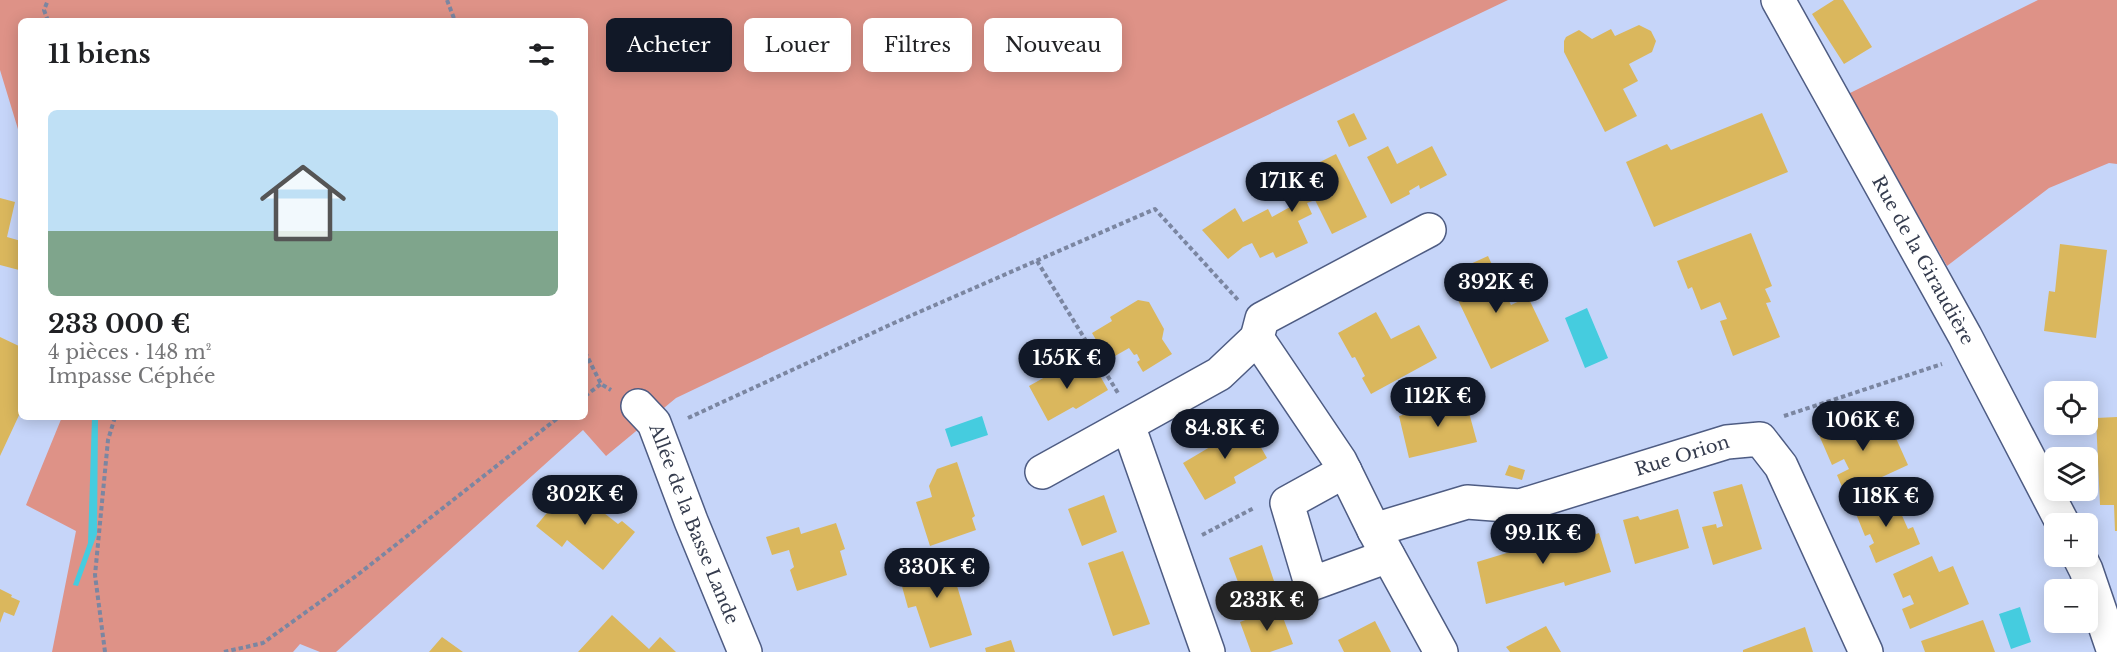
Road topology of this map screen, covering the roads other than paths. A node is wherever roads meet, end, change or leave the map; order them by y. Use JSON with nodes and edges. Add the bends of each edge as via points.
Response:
{"nodes":[{"id":1,"x":1778,"y":0,"type":"edge"},
{"id":2,"x":1429,"y":230,"type":"dead end"},
{"id":3,"x":1259,"y":329,"type":"junction"},
{"id":4,"x":638,"y":406,"type":"road end"},
{"id":5,"x":1128,"y":425,"type":"junction"},
{"id":6,"x":1345,"y":471,"type":"junction"},
{"id":7,"x":1042,"y":472,"type":"dead end"},
{"id":8,"x":2057,"y":513,"type":"edge"},
{"id":9,"x":1381,"y":543,"type":"junction"},
{"id":10,"x":2084,"y":567,"type":"edge"},
{"id":11,"x":745,"y":652,"type":"edge"},
{"id":12,"x":1208,"y":652,"type":"edge"},
{"id":13,"x":1441,"y":652,"type":"edge"},
{"id":14,"x":1866,"y":652,"type":"edge"},
{"id":15,"x":2115,"y":652,"type":"edge"}],
"edges":[{"from":1,"to":8,"type":"street","name":"Rue de la Giraudière","via":[[1974,353]]},
{"from":2,"to":3,"type":"street"},
{"from":3,"to":5,"type":"street","via":[[1219,374]]},
{"from":3,"to":6,"type":"street"},
{"from":4,"to":11,"type":"street","name":"Allée de la Basse Lande","via":[[654,423]]},
{"from":5,"to":7,"type":"street"},
{"from":5,"to":12,"type":"street"},
{"from":6,"to":9,"type":"street"},
{"from":6,"to":9,"type":"street","name":"Rue Orion","via":[[1287,503],[1311,584]]},
{"from":9,"to":13,"type":"street"},
{"from":9,"to":14,"type":"street","name":"Rue Orion","via":[[1467,502],[1520,506],[1727,442],[1760,439],[1781,466]]},
{"from":10,"to":15,"type":"street"}]}
